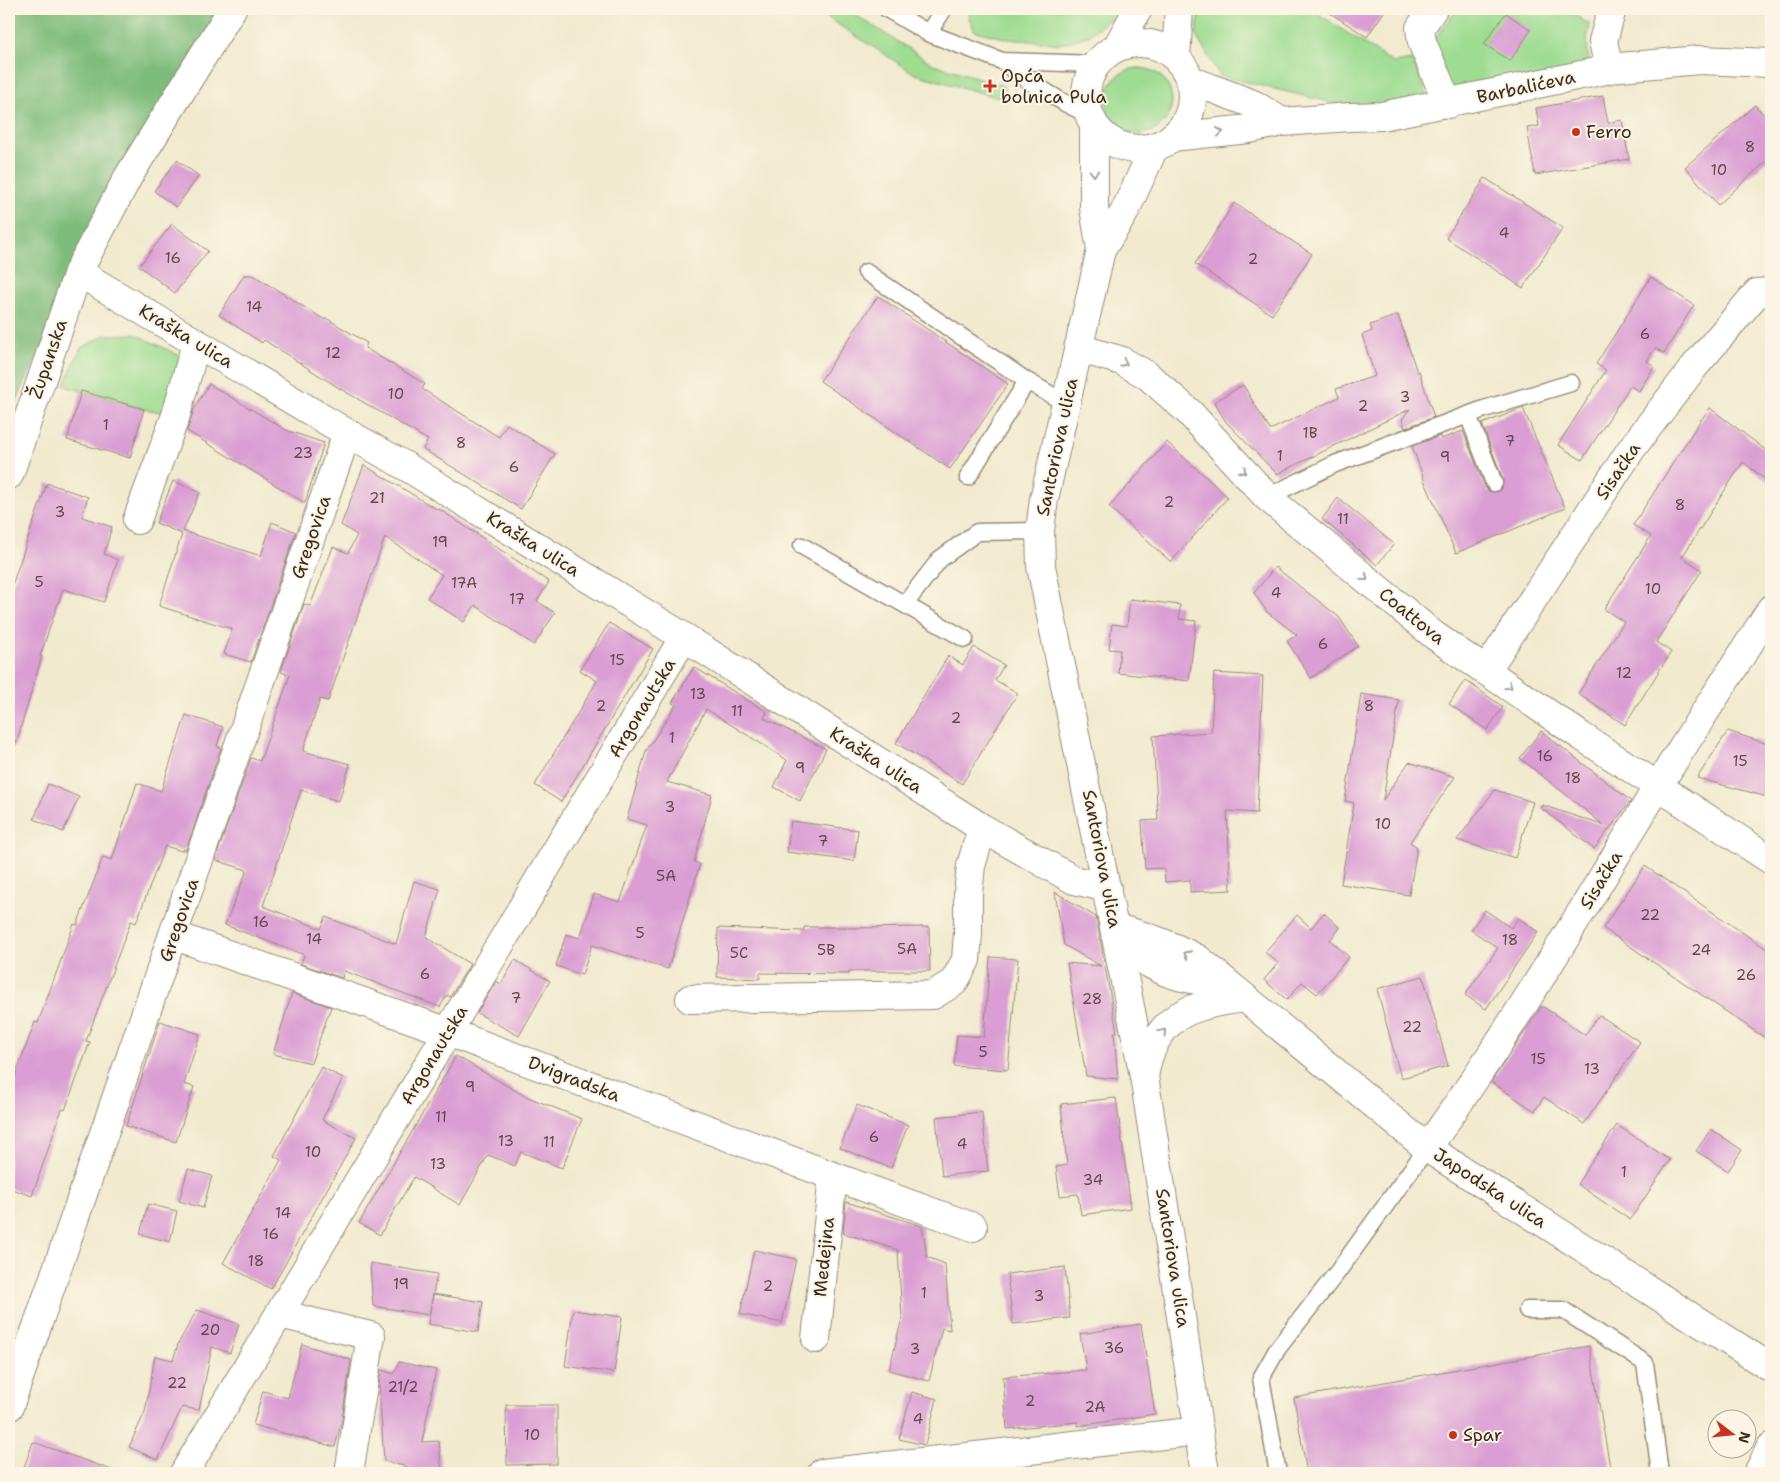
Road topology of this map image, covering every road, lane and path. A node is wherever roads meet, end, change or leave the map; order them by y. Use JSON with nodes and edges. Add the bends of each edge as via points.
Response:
{"nodes":[{"id":1,"x":232,"y":9,"type":"edge"},
{"id":2,"x":887,"y":9,"type":"edge"},
{"id":3,"x":944,"y":9,"type":"edge"},
{"id":4,"x":1138,"y":9,"type":"edge"},
{"id":5,"x":1179,"y":9,"type":"edge"},
{"id":6,"x":1433,"y":9,"type":"edge"},
{"id":7,"x":1612,"y":9,"type":"edge"},
{"id":8,"x":928,"y":33,"type":"junction"},
{"id":9,"x":1107,"y":55,"type":"junction"},
{"id":10,"x":1002,"y":61,"type":"junction"},
{"id":11,"x":1771,"y":63,"type":"edge"},
{"id":12,"x":1183,"y":69,"type":"junction"},
{"id":13,"x":1609,"y":69,"type":"junction"},
{"id":14,"x":1448,"y":104,"type":"junction"},
{"id":15,"x":1092,"y":120,"type":"junction"},
{"id":16,"x":1282,"y":122,"type":"junction"},
{"id":17,"x":1164,"y":142,"type":"junction"},
{"id":18,"x":1101,"y":250,"type":"junction"},
{"id":19,"x":78,"y":272,"type":"junction"},
{"id":20,"x":866,"y":272,"type":"dead end"},
{"id":21,"x":1771,"y":292,"type":"edge"},
{"id":22,"x":196,"y":343,"type":"junction"},
{"id":23,"x":1078,"y":348,"type":"junction"},
{"id":24,"x":1027,"y":381,"type":"junction"},
{"id":25,"x":1571,"y":383,"type":"dead end"},
{"id":26,"x":1065,"y":403,"type":"junction"},
{"id":27,"x":1468,"y":415,"type":"junction"},
{"id":28,"x":347,"y":433,"type":"junction"},
{"id":29,"x":9,"y":475,"type":"edge"},
{"id":30,"x":968,"y":477,"type":"dead end"},
{"id":31,"x":1494,"y":483,"type":"dead end"},
{"id":32,"x":1267,"y":498,"type":"junction"},
{"id":33,"x":137,"y":520,"type":"dead end"},
{"id":34,"x":1040,"y":531,"type":"junction"},
{"id":35,"x":802,"y":546,"type":"dead end"},
{"id":36,"x":905,"y":604,"type":"junction"},
{"id":37,"x":1771,"y":609,"type":"edge"},
{"id":38,"x":684,"y":637,"type":"junction"},
{"id":39,"x":965,"y":638,"type":"dead end"},
{"id":40,"x":1486,"y":671,"type":"junction"},
{"id":41,"x":1659,"y":786,"type":"junction"},
{"id":42,"x":982,"y":828,"type":"junction"},
{"id":43,"x":1771,"y":860,"type":"edge"},
{"id":44,"x":1107,"y":888,"type":"junction"},
{"id":45,"x":173,"y":935,"type":"junction"},
{"id":46,"x":1117,"y":936,"type":"junction"},
{"id":47,"x":1235,"y":991,"type":"junction"},
{"id":48,"x":690,"y":999,"type":"dead end"},
{"id":49,"x":448,"y":1032,"type":"junction"},
{"id":50,"x":1144,"y":1076,"type":"junction"},
{"id":51,"x":1428,"y":1148,"type":"junction"},
{"id":52,"x":833,"y":1176,"type":"junction"},
{"id":53,"x":973,"y":1227,"type":"dead end"},
{"id":54,"x":1527,"y":1310,"type":"dead end"},
{"id":55,"x":279,"y":1314,"type":"junction"},
{"id":56,"x":816,"y":1339,"type":"dead end"},
{"id":57,"x":1771,"y":1368,"type":"edge"},
{"id":58,"x":9,"y":1407,"type":"edge"},
{"id":59,"x":1199,"y":1431,"type":"junction"},
{"id":60,"x":1771,"y":1447,"type":"edge"},
{"id":61,"x":184,"y":1473,"type":"edge"},
{"id":62,"x":349,"y":1473,"type":"edge"},
{"id":63,"x":822,"y":1473,"type":"edge"},
{"id":64,"x":1205,"y":1473,"type":"edge"},
{"id":65,"x":1278,"y":1473,"type":"edge"},
{"id":66,"x":1660,"y":1473,"type":"edge"},
{"id":67,"x":1758,"y":1473,"type":"edge"}],
"edges":[{"from":1,"to":19,"type":"street","name":"Županska","via":[[128,177]]},
{"from":2,"to":8,"type":"lane"},
{"from":3,"to":8,"type":"lane"},
{"from":4,"to":9,"type":"street"},
{"from":5,"to":12,"type":"street"},
{"from":6,"to":14,"type":"street","via":[[1420,28],[1422,42]]},
{"from":7,"to":13,"type":"street","via":[[1603,41]]},
{"from":8,"to":10,"type":"lane"},
{"from":9,"to":10,"type":"lane"},
{"from":9,"to":12,"type":"street","via":[[1132,42],[1148,43],[1164,48]]},
{"from":9,"to":15,"type":"street","via":[[1088,79],[1085,97]]},
{"from":10,"to":15,"type":"lane"},
{"from":11,"to":13,"type":"street","name":"Barbalićeva","via":[[1700,60]]},
{"from":12,"to":16,"type":"street"},
{"from":12,"to":17,"type":"street","via":[[1192,95],[1190,111],[1183,126]]},
{"from":13,"to":14,"type":"street","name":"Barbalićeva"},
{"from":14,"to":16,"type":"street","name":"Barbalićeva","via":[[1382,116]]},
{"from":15,"to":17,"type":"street","via":[[1106,137],[1121,146],[1138,149]]},
{"from":15,"to":18,"type":"street","name":"Santoriova ulica","one_way":true,"via":[[1094,208]]},
{"from":17,"to":16,"type":"street","name":"Barbalićeva","one_way":true},
{"from":17,"to":18,"type":"street","name":"Santoriova ulica"},
{"from":18,"to":23,"type":"street","name":"Santoriova ulica"},
{"from":19,"to":22,"type":"street","name":"Kraška ulica"},
{"from":19,"to":29,"type":"street","name":"Županska"},
{"from":20,"to":24,"type":"lane"},
{"from":21,"to":40,"type":"street","name":"Sisačka","via":[[1757,293],[1694,367],[1632,448]]},
{"from":22,"to":28,"type":"street","name":"Kraška ulica"},
{"from":22,"to":33,"type":"street","via":[[176,415]]},
{"from":23,"to":26,"type":"street","name":"Santoriova ulica"},
{"from":23,"to":32,"type":"street","name":"Coattova","one_way":true,"via":[[1122,361],[1147,375],[1189,412]]},
{"from":24,"to":26,"type":"lane"},
{"from":24,"to":30,"type":"lane"},
{"from":25,"to":27,"type":"lane"},
{"from":26,"to":34,"type":"street","name":"Santoriova ulica"},
{"from":27,"to":31,"type":"lane"},
{"from":27,"to":32,"type":"lane","via":[[1335,464]]},
{"from":28,"to":38,"type":"street","name":"Kraška ulica"},
{"from":28,"to":45,"type":"street","name":"Gregovica"},
{"from":32,"to":40,"type":"street","name":"Coattova","one_way":true,"via":[[1435,636]]},
{"from":34,"to":36,"type":"lane","via":[[977,532],[940,559]]},
{"from":34,"to":44,"type":"street","name":"Santoriova ulica","via":[[1041,566]]},
{"from":35,"to":36,"type":"lane"},
{"from":36,"to":39,"type":"lane"},
{"from":37,"to":41,"type":"street","name":"Sisačka"},
{"from":38,"to":42,"type":"street","name":"Kraška ulica"},
{"from":38,"to":49,"type":"street","name":"Argonautska"},
{"from":40,"to":41,"type":"street","name":"Coattova","one_way":true},
{"from":41,"to":43,"type":"street","name":"Coattova"},
{"from":41,"to":51,"type":"street","name":"Sisačka","via":[[1567,936]]},
{"from":42,"to":44,"type":"street","name":"Kraška ulica","via":[[1074,880]]},
{"from":42,"to":48,"type":"street","via":[[971,866],[966,960],[954,982],[932,995]]},
{"from":44,"to":46,"type":"street","name":"Santoriova ulica"},
{"from":45,"to":49,"type":"street","name":"Dvigradska"},
{"from":45,"to":58,"type":"street","name":"Gregovica"},
{"from":46,"to":47,"type":"street","via":[[1146,963],[1171,975]]},
{"from":46,"to":50,"type":"street","name":"Santoriova ulica"},
{"from":50,"to":47,"type":"street","one_way":true,"via":[[1159,1035],[1174,1020],[1197,1006],[1217,1001]]},
{"from":47,"to":51,"type":"street","name":"Japodska ulica"},
{"from":49,"to":52,"type":"street","name":"Dvigradska"},
{"from":49,"to":55,"type":"street","name":"Argonautska"},
{"from":50,"to":59,"type":"street","name":"Santoriova ulica"},
{"from":51,"to":57,"type":"street","name":"Japodska ulica"},
{"from":51,"to":65,"type":"lane","via":[[1278,1348],[1261,1378]]},
{"from":52,"to":53,"type":"street","name":"Dvigradska"},
{"from":52,"to":56,"type":"street","name":"Medejina"},
{"from":54,"to":66,"type":"lane","via":[[1563,1310],[1646,1363]]},
{"from":55,"to":61,"type":"street","name":"Argonautska"},
{"from":55,"to":62,"type":"street","via":[[371,1336]]},
{"from":59,"to":63,"type":"street"},
{"from":59,"to":64,"type":"street","name":"Santoriova ulica"},
{"from":60,"to":67,"type":"street"}]}
